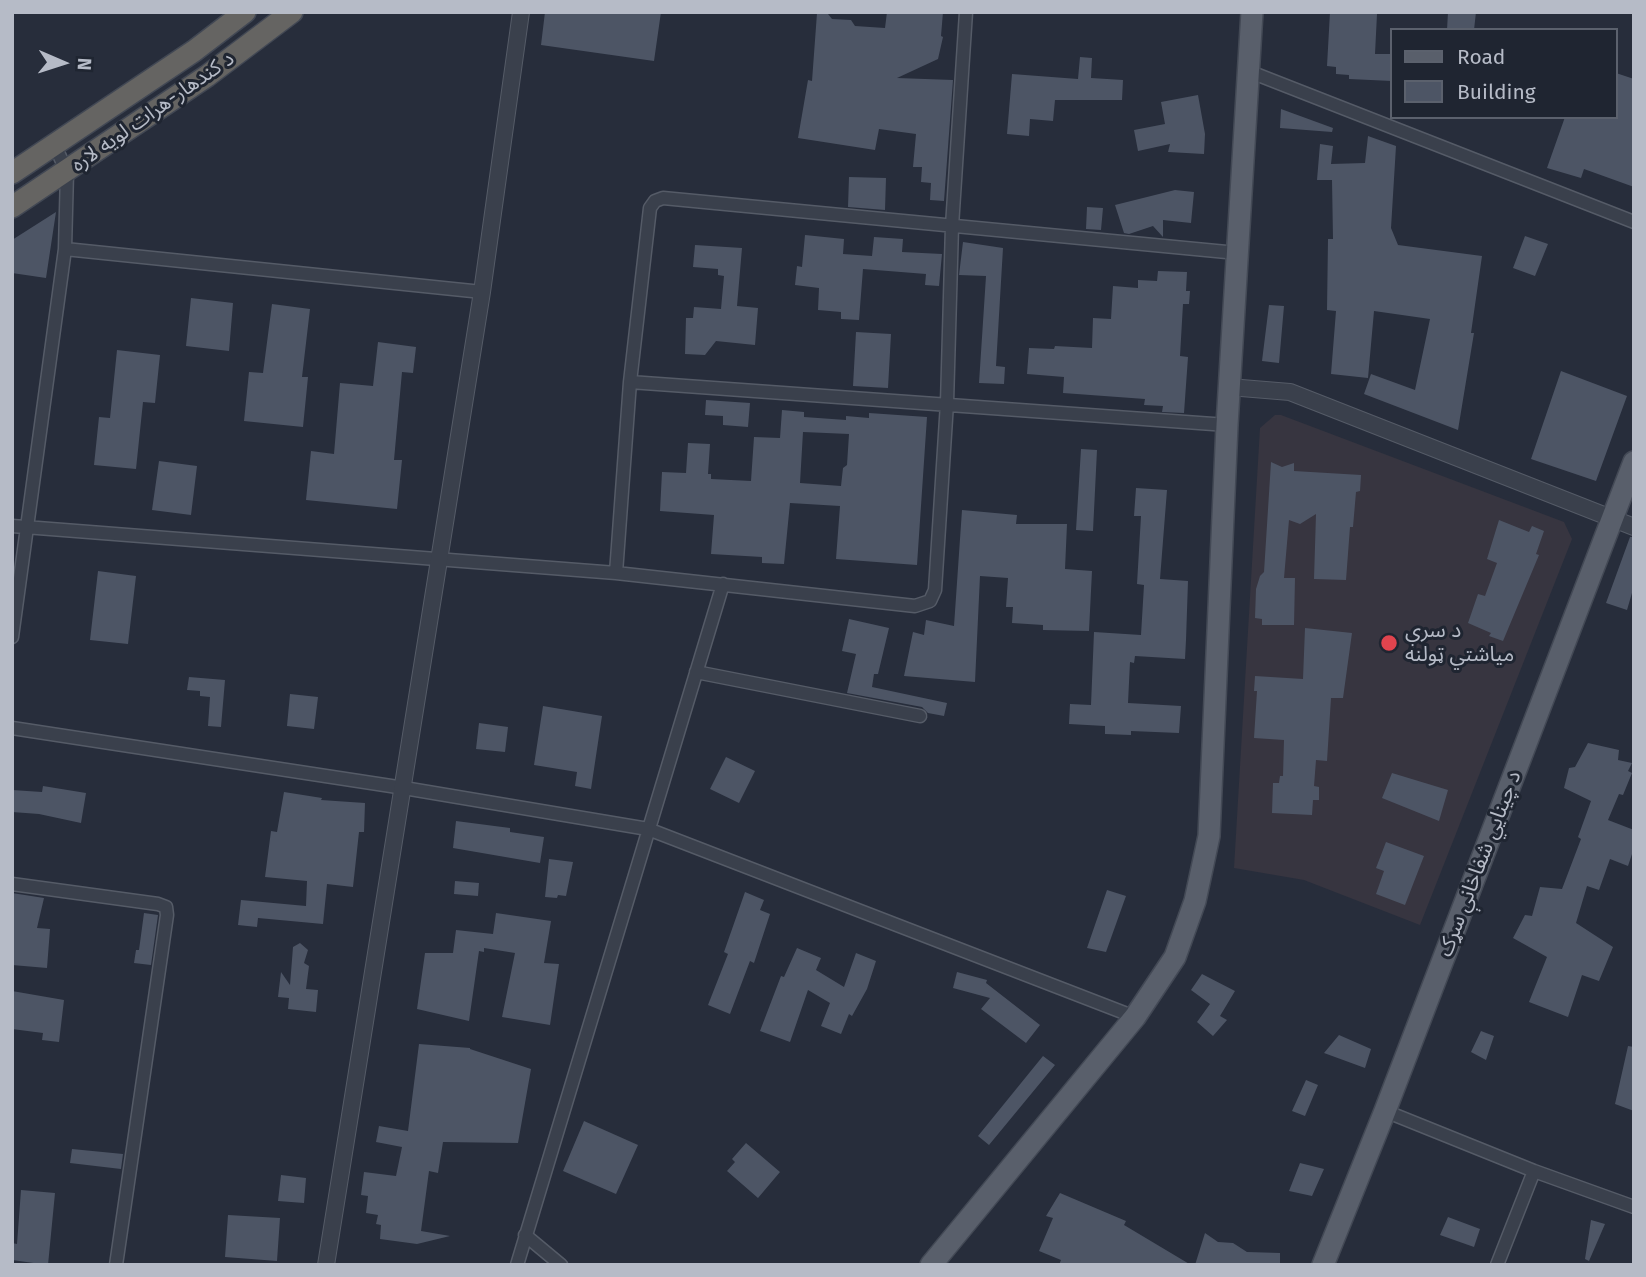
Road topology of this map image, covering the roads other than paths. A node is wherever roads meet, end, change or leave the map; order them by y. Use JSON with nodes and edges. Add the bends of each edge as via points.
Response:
{"nodes":[{"id":1,"x":245,"y":12,"type":"edge"},
{"id":2,"x":292,"y":12,"type":"edge"},
{"id":3,"x":521,"y":12,"type":"edge"},
{"id":4,"x":967,"y":12,"type":"edge"},
{"id":5,"x":1252,"y":12,"type":"edge"},
{"id":6,"x":1248,"y":71,"type":"junction"},
{"id":7,"x":55,"y":146,"type":"junction"},
{"id":8,"x":66,"y":172,"type":"junction"},
{"id":9,"x":12,"y":173,"type":"edge"},
{"id":10,"x":12,"y":207,"type":"edge"},
{"id":11,"x":1634,"y":222,"type":"edge"},
{"id":12,"x":951,"y":226,"type":"junction"},
{"id":13,"x":65,"y":249,"type":"junction"},
{"id":14,"x":1237,"y":253,"type":"junction"},
{"id":15,"x":482,"y":292,"type":"junction"},
{"id":16,"x":630,"y":382,"type":"junction"},
{"id":17,"x":1229,"y":387,"type":"junction"},
{"id":18,"x":947,"y":403,"type":"junction"},
{"id":19,"x":1227,"y":425,"type":"junction"},
{"id":20,"x":1634,"y":462,"type":"edge"},
{"id":21,"x":1612,"y":519,"type":"junction"},
{"id":22,"x":12,"y":526,"type":"edge"},
{"id":23,"x":1634,"y":527,"type":"edge"},
{"id":24,"x":28,"y":529,"type":"junction"},
{"id":25,"x":440,"y":560,"type":"junction"},
{"id":26,"x":616,"y":573,"type":"junction"},
{"id":27,"x":723,"y":584,"type":"junction"},
{"id":28,"x":12,"y":637,"type":"edge"},
{"id":29,"x":696,"y":672,"type":"junction"},
{"id":30,"x":920,"y":716,"type":"dead end"},
{"id":31,"x":12,"y":728,"type":"edge"},
{"id":32,"x":404,"y":788,"type":"junction"},
{"id":33,"x":648,"y":829,"type":"junction"},
{"id":34,"x":12,"y":884,"type":"edge"},
{"id":35,"x":1135,"y":1017,"type":"junction"},
{"id":36,"x":1385,"y":1111,"type":"junction"},
{"id":37,"x":1534,"y":1171,"type":"junction"},
{"id":38,"x":1634,"y":1207,"type":"edge"},
{"id":39,"x":525,"y":1236,"type":"junction"},
{"id":40,"x":116,"y":1265,"type":"edge"},
{"id":41,"x":326,"y":1265,"type":"edge"},
{"id":42,"x":517,"y":1265,"type":"edge"},
{"id":43,"x":561,"y":1265,"type":"edge"},
{"id":44,"x":931,"y":1265,"type":"edge"},
{"id":45,"x":1323,"y":1265,"type":"edge"},
{"id":46,"x":1497,"y":1265,"type":"edge"}],
"edges":[{"from":1,"to":7,"type":"highway","name":"د کندهار-هرات لويه لاره"},
{"from":2,"to":8,"type":"highway","name":"د کندهار-هرات لويه لاره","via":[[208,76]]},
{"from":3,"to":15,"type":"street"},
{"from":4,"to":12,"type":"street"},
{"from":5,"to":6,"type":"main road"},
{"from":6,"to":11,"type":"street"},
{"from":6,"to":14,"type":"main road"},
{"from":7,"to":8,"type":"street"},
{"from":7,"to":9,"type":"highway","name":"د کندهار-هرات لويه لاره"},
{"from":8,"to":10,"type":"highway","name":"د کندهار-هرات لويه لاره"},
{"from":8,"to":13,"type":"street"},
{"from":12,"to":14,"type":"street"},
{"from":12,"to":16,"type":"street","via":[[663,198],[654,201]]},
{"from":12,"to":18,"type":"street"},
{"from":13,"to":15,"type":"street"},
{"from":13,"to":24,"type":"street"},
{"from":14,"to":17,"type":"main road"},
{"from":15,"to":25,"type":"street"},
{"from":16,"to":18,"type":"street"},
{"from":16,"to":26,"type":"street"},
{"from":17,"to":19,"type":"main road"},
{"from":17,"to":21,"type":"street","via":[[1290,392]]},
{"from":18,"to":19,"type":"street"},
{"from":18,"to":27,"type":"street","via":[[935,590],[930,601],[915,606]]},
{"from":19,"to":35,"type":"main road","via":[[1209,836],[1195,901],[1175,957]]},
{"from":20,"to":21,"type":"main road","name":"د چينايي شفاخانې سړک"},
{"from":21,"to":23,"type":"street"},
{"from":21,"to":36,"type":"main road","name":"د چينايي شفاخانې سړک"},
{"from":22,"to":24,"type":"street"},
{"from":24,"to":25,"type":"street"},
{"from":24,"to":28,"type":"street"},
{"from":25,"to":26,"type":"street"},
{"from":25,"to":32,"type":"street"},
{"from":26,"to":27,"type":"street"},
{"from":27,"to":29,"type":"street"},
{"from":29,"to":30,"type":"street"},
{"from":29,"to":33,"type":"street"},
{"from":31,"to":32,"type":"street"},
{"from":32,"to":33,"type":"street"},
{"from":32,"to":41,"type":"street"},
{"from":33,"to":35,"type":"street"},
{"from":33,"to":39,"type":"street"},
{"from":34,"to":40,"type":"street","via":[[166,907]]},
{"from":35,"to":44,"type":"main road"},
{"from":36,"to":37,"type":"street"},
{"from":36,"to":45,"type":"main road","name":"د چينايي شفاخانې سړک"},
{"from":37,"to":38,"type":"street"},
{"from":37,"to":46,"type":"street"},
{"from":39,"to":42,"type":"street"},
{"from":39,"to":43,"type":"street"}]}
